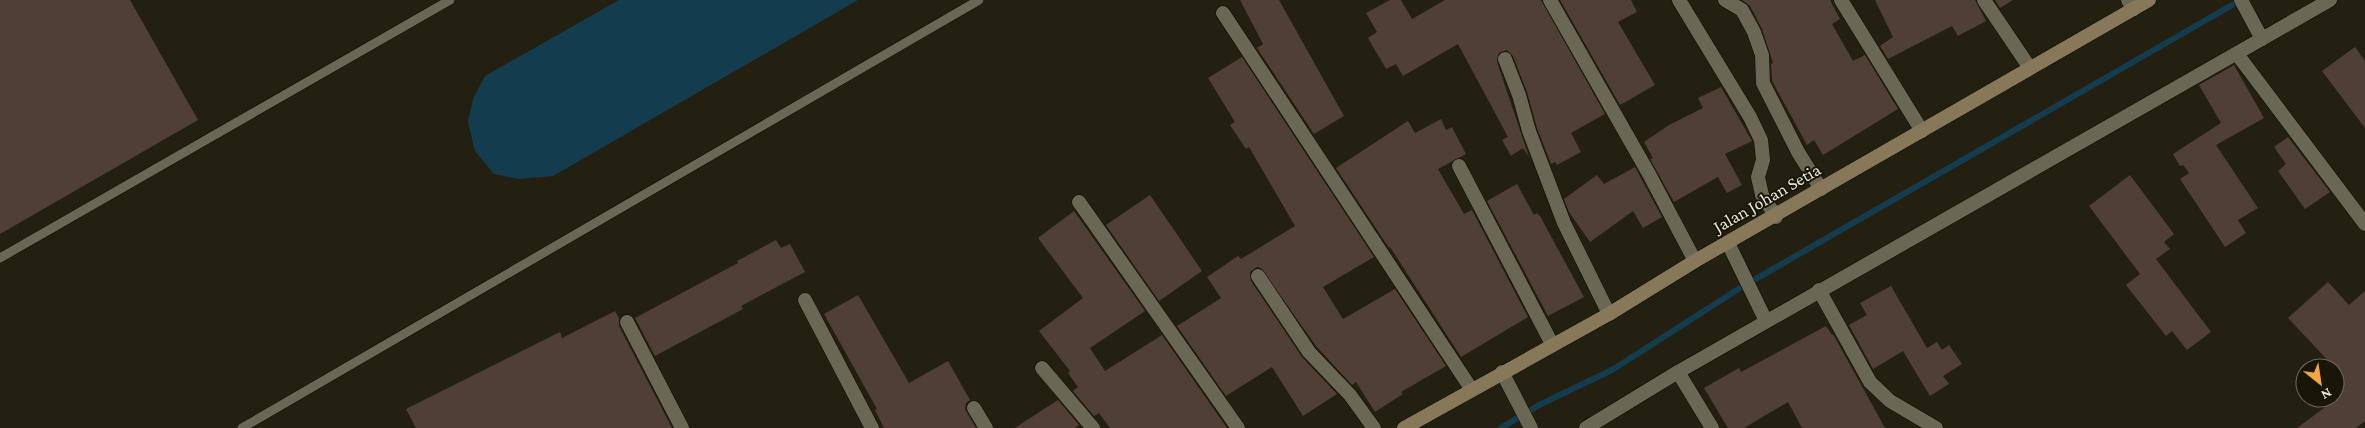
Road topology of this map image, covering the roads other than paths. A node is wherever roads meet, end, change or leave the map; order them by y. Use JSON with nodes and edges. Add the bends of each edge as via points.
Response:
{"nodes":[{"id":1,"x":450,"y":0,"type":"edge"},
{"id":2,"x":979,"y":0,"type":"edge"},
{"id":3,"x":1550,"y":0,"type":"edge"},
{"id":4,"x":1679,"y":0,"type":"edge"},
{"id":5,"x":1725,"y":0,"type":"edge"},
{"id":6,"x":1841,"y":0,"type":"edge"},
{"id":7,"x":1984,"y":0,"type":"edge"},
{"id":8,"x":2149,"y":0,"type":"edge"},
{"id":9,"x":2241,"y":0,"type":"edge"},
{"id":10,"x":2330,"y":0,"type":"edge"},
{"id":11,"x":2131,"y":5,"type":"edge"},
{"id":12,"x":1223,"y":13,"type":"dead end"},
{"id":13,"x":2262,"y":38,"type":"junction"},
{"id":14,"x":2237,"y":54,"type":"junction"},
{"id":15,"x":1506,"y":59,"type":"dead end"},
{"id":16,"x":2030,"y":68,"type":"junction"},
{"id":17,"x":1922,"y":130,"type":"junction"},
{"id":18,"x":1459,"y":166,"type":"dead end"},
{"id":19,"x":1821,"y":189,"type":"junction"},
{"id":20,"x":1079,"y":202,"type":"dead end"},
{"id":21,"x":1776,"y":216,"type":"junction"},
{"id":22,"x":2365,"y":224,"type":"edge"},
{"id":23,"x":1728,"y":243,"type":"junction"},
{"id":24,"x":0,"y":258,"type":"edge"},
{"id":25,"x":1695,"y":261,"type":"junction"},
{"id":26,"x":1258,"y":276,"type":"dead end"},
{"id":27,"x":1820,"y":290,"type":"junction"},
{"id":28,"x":804,"y":300,"type":"dead end"},
{"id":29,"x":1609,"y":314,"type":"junction"},
{"id":30,"x":1766,"y":321,"type":"junction"},
{"id":31,"x":627,"y":322,"type":"dead end"},
{"id":32,"x":1552,"y":344,"type":"junction"},
{"id":33,"x":1042,"y":368,"type":"dead end"},
{"id":34,"x":1502,"y":372,"type":"junction"},
{"id":35,"x":1678,"y":372,"type":"junction"},
{"id":36,"x":1472,"y":390,"type":"junction"},
{"id":37,"x":974,"y":408,"type":"dead end"},
{"id":38,"x":242,"y":428,"type":"edge"},
{"id":39,"x":682,"y":428,"type":"edge"},
{"id":40,"x":872,"y":428,"type":"edge"},
{"id":41,"x":986,"y":428,"type":"edge"},
{"id":42,"x":1093,"y":428,"type":"edge"},
{"id":43,"x":1238,"y":428,"type":"edge"},
{"id":44,"x":1374,"y":428,"type":"edge"},
{"id":45,"x":1404,"y":428,"type":"edge"},
{"id":46,"x":1532,"y":428,"type":"edge"},
{"id":47,"x":1586,"y":428,"type":"edge"},
{"id":48,"x":1712,"y":428,"type":"edge"},
{"id":49,"x":1936,"y":428,"type":"edge"}],
"edges":[{"from":1,"to":24,"type":"lane"},
{"from":2,"to":38,"type":"lane"},
{"from":3,"to":25,"type":"street"},
{"from":4,"to":21,"type":"street","via":[[1761,140],[1763,160],[1758,177],[1762,195]]},
{"from":5,"to":19,"type":"street","via":[[1742,10],[1754,32],[1762,55],[1763,83]]},
{"from":6,"to":17,"type":"street"},
{"from":7,"to":16,"type":"street"},
{"from":8,"to":11,"type":"main road","name":"Jalan Johan Setia"},
{"from":9,"to":13,"type":"street"},
{"from":10,"to":13,"type":"street"},
{"from":11,"to":16,"type":"main road","name":"Jalan Johan Setia"},
{"from":12,"to":36,"type":"street"},
{"from":13,"to":14,"type":"street"},
{"from":14,"to":22,"type":"street"},
{"from":14,"to":27,"type":"street"},
{"from":15,"to":29,"type":"street","via":[[1564,224]]},
{"from":16,"to":17,"type":"main road","name":"Jalan Johan Setia"},
{"from":17,"to":19,"type":"main road","name":"Jalan Johan Setia"},
{"from":18,"to":32,"type":"street"},
{"from":19,"to":21,"type":"main road","name":"Jalan Johan Setia"},
{"from":20,"to":43,"type":"street"},
{"from":21,"to":23,"type":"main road","name":"Jalan Johan Setia"},
{"from":23,"to":25,"type":"main road","name":"Jalan Johan Setia"},
{"from":23,"to":30,"type":"street"},
{"from":25,"to":29,"type":"main road","name":"Jalan Johan Setia"},
{"from":26,"to":44,"type":"street","via":[[1309,352],[1350,395]]},
{"from":27,"to":30,"type":"street"},
{"from":27,"to":49,"type":"street","via":[[1870,382],[1890,401]]},
{"from":28,"to":40,"type":"street"},
{"from":29,"to":32,"type":"main road","name":"Jalan Johan Setia"},
{"from":30,"to":35,"type":"street"},
{"from":31,"to":39,"type":"street"},
{"from":32,"to":34,"type":"main road","name":"Jalan Johan Setia"},
{"from":33,"to":42,"type":"street"},
{"from":34,"to":36,"type":"main road","name":"Jalan Johan Setia"},
{"from":34,"to":46,"type":"street"},
{"from":35,"to":47,"type":"street"},
{"from":35,"to":48,"type":"street"},
{"from":36,"to":45,"type":"main road","name":"Jalan Johan Setia"},
{"from":37,"to":41,"type":"street"}]}
